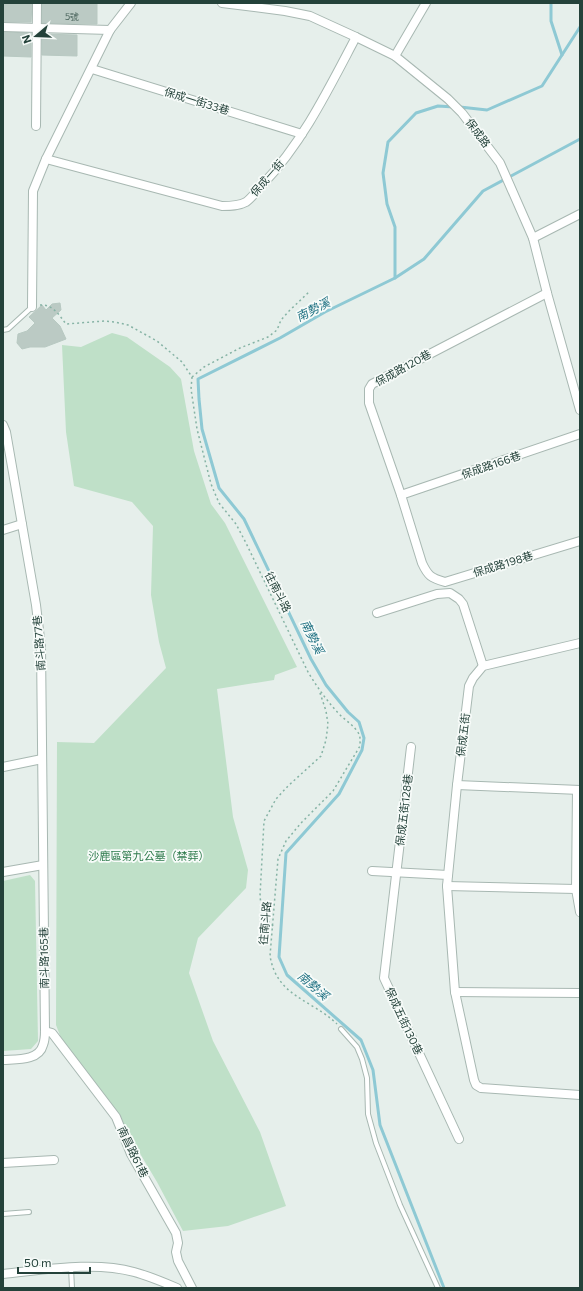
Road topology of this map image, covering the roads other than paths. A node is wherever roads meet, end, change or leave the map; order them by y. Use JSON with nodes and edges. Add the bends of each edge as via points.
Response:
{"nodes":[{"id":1,"x":37,"y":3,"type":"edge"},
{"id":2,"x":131,"y":3,"type":"edge"},
{"id":3,"x":222,"y":3,"type":"edge"},
{"id":4,"x":426,"y":3,"type":"edge"},
{"id":5,"x":285,"y":7,"type":"edge"},
{"id":6,"x":3,"y":26,"type":"edge"},
{"id":7,"x":38,"y":28,"type":"junction"},
{"id":8,"x":110,"y":30,"type":"junction"},
{"id":9,"x":356,"y":37,"type":"junction"},
{"id":10,"x":395,"y":56,"type":"junction"},
{"id":11,"x":92,"y":69,"type":"junction"},
{"id":12,"x":36,"y":126,"type":"dead end"},
{"id":13,"x":302,"y":134,"type":"junction"},
{"id":14,"x":46,"y":159,"type":"junction"},
{"id":15,"x":580,"y":214,"type":"edge"},
{"id":16,"x":533,"y":238,"type":"junction"},
{"id":17,"x":547,"y":293,"type":"junction"},
{"id":18,"x":32,"y":307,"type":"joint"},
{"id":19,"x":3,"y":330,"type":"edge"},
{"id":20,"x":580,"y":410,"type":"edge"},
{"id":21,"x":3,"y":425,"type":"edge"},
{"id":22,"x":580,"y":434,"type":"edge"},
{"id":23,"x":401,"y":495,"type":"junction"},
{"id":24,"x":22,"y":524,"type":"junction"},
{"id":25,"x":3,"y":530,"type":"edge"},
{"id":26,"x":580,"y":541,"type":"edge"},
{"id":27,"x":426,"y":573,"type":"joint"},
{"id":28,"x":377,"y":613,"type":"dead end"},
{"id":29,"x":580,"y":643,"type":"edge"},
{"id":30,"x":483,"y":666,"type":"junction"},
{"id":31,"x":412,"y":747,"type":"dead end"},
{"id":32,"x":42,"y":759,"type":"junction"},
{"id":33,"x":3,"y":767,"type":"edge"},
{"id":34,"x":457,"y":785,"type":"junction"},
{"id":35,"x":578,"y":790,"type":"edge"},
{"id":36,"x":42,"y":865,"type":"junction"},
{"id":37,"x":372,"y":871,"type":"dead end"},
{"id":38,"x":3,"y":872,"type":"edge"},
{"id":39,"x":396,"y":873,"type":"junction"},
{"id":40,"x":448,"y":876,"type":"junction"},
{"id":41,"x":447,"y":886,"type":"junction"},
{"id":42,"x":576,"y":889,"type":"junction"},
{"id":43,"x":580,"y":912,"type":"edge"},
{"id":44,"x":455,"y":992,"type":"junction"},
{"id":45,"x":580,"y":993,"type":"edge"},
{"id":46,"x":341,"y":1028,"type":"road end"},
{"id":47,"x":45,"y":1031,"type":"junction"},
{"id":48,"x":3,"y":1060,"type":"edge"},
{"id":49,"x":580,"y":1095,"type":"edge"},
{"id":50,"x":459,"y":1139,"type":"dead end"},
{"id":51,"x":54,"y":1160,"type":"dead end"},
{"id":52,"x":3,"y":1164,"type":"edge"},
{"id":53,"x":29,"y":1212,"type":"dead end"},
{"id":54,"x":3,"y":1214,"type":"edge"},
{"id":55,"x":71,"y":1268,"type":"junction"},
{"id":56,"x":3,"y":1274,"type":"edge"},
{"id":57,"x":158,"y":1284,"type":"edge"},
{"id":58,"x":72,"y":1288,"type":"edge"},
{"id":59,"x":177,"y":1288,"type":"edge"},
{"id":60,"x":192,"y":1288,"type":"edge"},
{"id":61,"x":438,"y":1288,"type":"edge"}],
"edges":[{"from":1,"to":7,"type":"street"},
{"from":2,"to":8,"type":"street"},
{"from":3,"to":5,"type":"street","name":"保成路","via":[[236,6]]},
{"from":4,"to":10,"type":"street"},
{"from":5,"to":9,"type":"street","name":"保成路"},
{"from":6,"to":7,"type":"street"},
{"from":7,"to":8,"type":"street"},
{"from":7,"to":12,"type":"street"},
{"from":8,"to":11,"type":"street"},
{"from":9,"to":10,"type":"street","name":"保成路"},
{"from":9,"to":13,"type":"street","name":"保成一街"},
{"from":10,"to":16,"type":"street","name":"保成路","via":[[448,99],[481,137],[500,163]]},
{"from":11,"to":13,"type":"street","name":"保成一街33巷"},
{"from":11,"to":14,"type":"street"},
{"from":13,"to":14,"type":"street","name":"保成一街","via":[[276,170],[246,202],[234,206],[222,206]]},
{"from":14,"to":18,"type":"street","via":[[33,191]]},
{"from":15,"to":16,"type":"street"},
{"from":16,"to":17,"type":"street","name":"保成路"},
{"from":17,"to":20,"type":"street","name":"保成路"},
{"from":17,"to":23,"type":"street","name":"保成路120巷","via":[[372,384],[369,390],[370,403]]},
{"from":18,"to":19,"type":"lane","via":[[8,329]]},
{"from":21,"to":24,"type":"street","name":"南斗路77巷"},
{"from":22,"to":23,"type":"street","name":"保成路166巷"},
{"from":23,"to":27,"type":"street","name":"保成路120巷"},
{"from":24,"to":25,"type":"street"},
{"from":24,"to":32,"type":"street","name":"南斗路77巷","via":[[41,647]]},
{"from":26,"to":27,"type":"street","name":"保成路198巷","via":[[445,582]]},
{"from":28,"to":30,"type":"street","via":[[437,594],[450,593],[463,604]]},
{"from":29,"to":30,"type":"street"},
{"from":30,"to":34,"type":"street","name":"保成五街","via":[[469,686]]},
{"from":31,"to":39,"type":"street","name":"保成五街128巷"},
{"from":32,"to":33,"type":"street"},
{"from":32,"to":36,"type":"street","name":"南斗路77巷"},
{"from":34,"to":35,"type":"street"},
{"from":34,"to":40,"type":"street","name":"保成五街"},
{"from":35,"to":42,"type":"street"},
{"from":36,"to":38,"type":"street"},
{"from":36,"to":47,"type":"street","name":"南斗路165巷"},
{"from":37,"to":39,"type":"street"},
{"from":39,"to":40,"type":"street"},
{"from":39,"to":50,"type":"street","name":"保成五街130巷","via":[[384,978]]},
{"from":40,"to":41,"type":"street","name":"保成五街"},
{"from":41,"to":42,"type":"street"},
{"from":41,"to":44,"type":"street","name":"保成五街"},
{"from":42,"to":43,"type":"street"},
{"from":44,"to":45,"type":"street"},
{"from":44,"to":49,"type":"street","name":"保成五街","via":[[476,1085],[481,1088]]},
{"from":46,"to":61,"type":"lane","via":[[357,1047],[362,1058],[367,1078],[368,1114],[376,1143],[400,1205]]},
{"from":47,"to":48,"type":"street","name":"南斗路165巷","via":[[44,1044],[38,1053],[23,1059]]},
{"from":47,"to":60,"type":"street","name":"南昌路61巷","via":[[52,1033],[116,1117],[131,1154],[176,1233],[178,1261]]},
{"from":51,"to":52,"type":"street"},
{"from":53,"to":54,"type":"lane"},
{"from":55,"to":56,"type":"street"},
{"from":55,"to":57,"type":"street","via":[[119,1269],[134,1272]]},
{"from":55,"to":58,"type":"lane"},
{"from":57,"to":59,"type":"street"}]}
